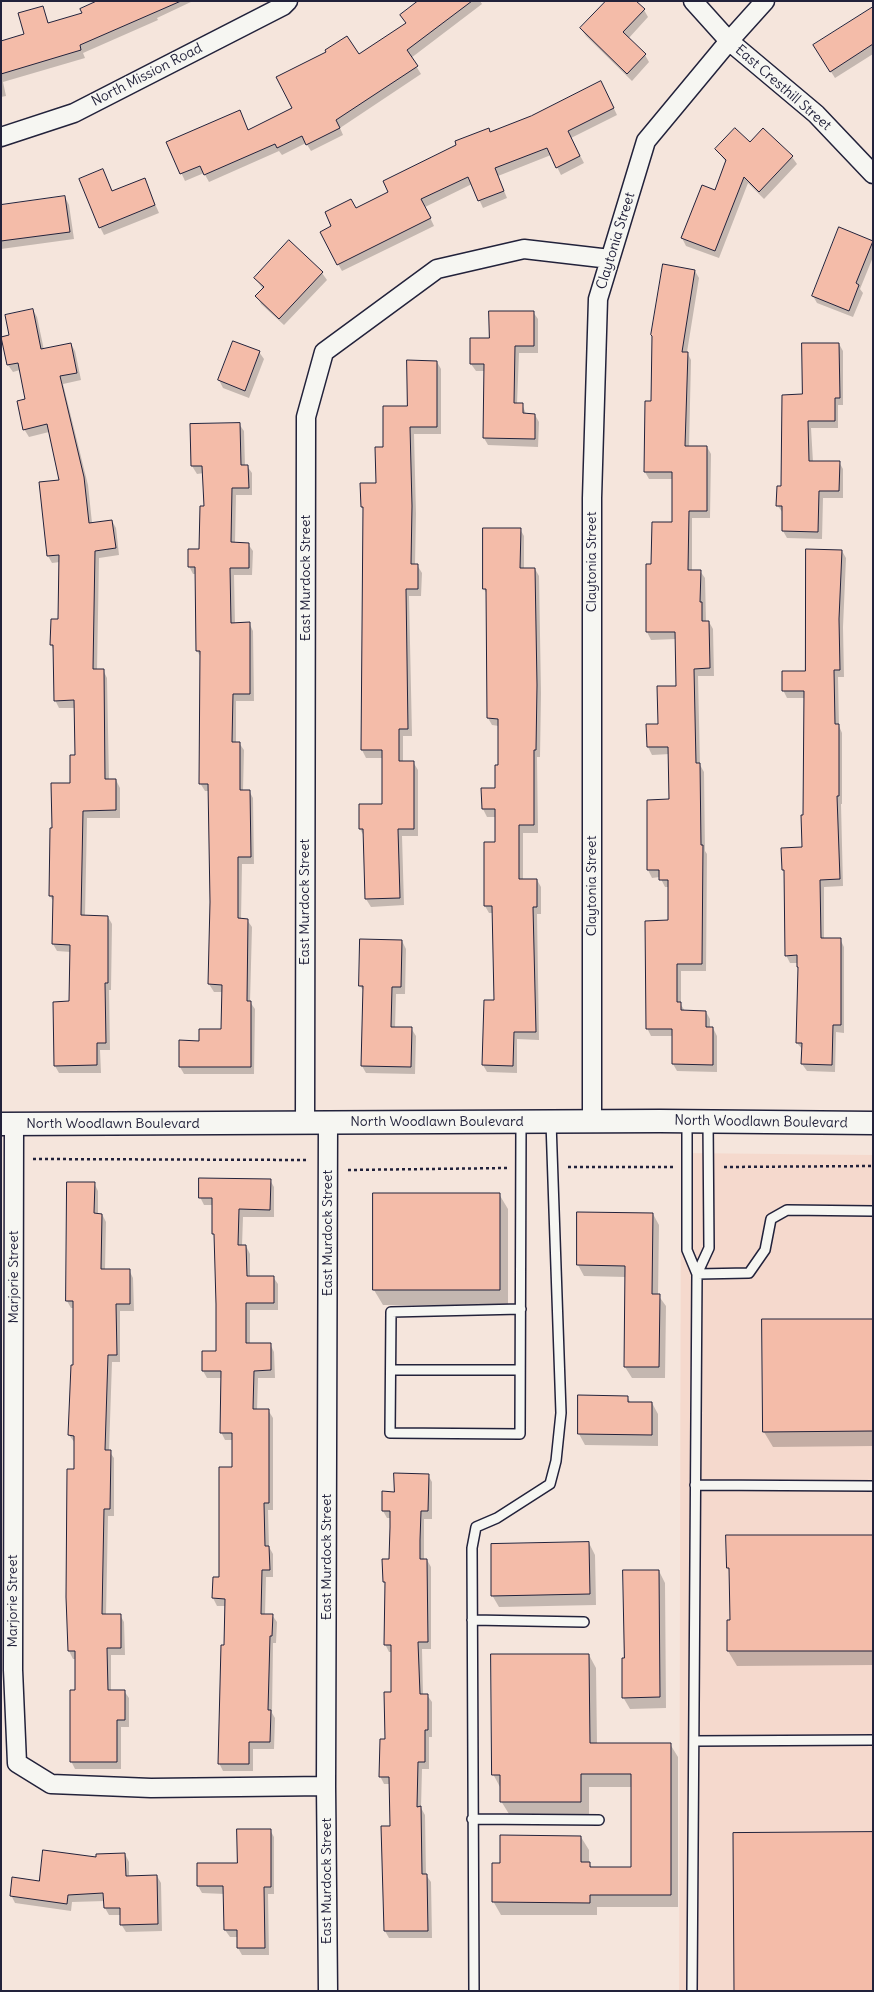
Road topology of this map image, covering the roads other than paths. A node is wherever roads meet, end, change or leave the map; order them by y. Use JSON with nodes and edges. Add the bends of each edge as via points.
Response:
{"nodes":[{"id":1,"x":288,"y":1,"type":"edge"},
{"id":2,"x":693,"y":1,"type":"edge"},
{"id":3,"x":765,"y":1,"type":"edge"},
{"id":4,"x":729,"y":41,"type":"junction"},
{"id":5,"x":1,"y":137,"type":"edge"},
{"id":6,"x":873,"y":174,"type":"edge"},
{"id":7,"x":610,"y":259,"type":"junction"},
{"id":8,"x":592,"y":1121,"type":"junction"},
{"id":9,"x":698,"y":1121,"type":"junction"},
{"id":10,"x":328,"y":1122,"type":"junction"},
{"id":11,"x":521,"y":1122,"type":"junction"},
{"id":12,"x":551,"y":1122,"type":"junction"},
{"id":13,"x":305,"y":1123,"type":"junction"},
{"id":14,"x":873,"y":1123,"type":"edge"},
{"id":15,"x":7,"y":1124,"type":"edge"},
{"id":16,"x":873,"y":1211,"type":"edge"},
{"id":17,"x":697,"y":1274,"type":"junction"},
{"id":18,"x":520,"y":1309,"type":"junction"},
{"id":19,"x":391,"y":1370,"type":"junction"},
{"id":20,"x":520,"y":1370,"type":"junction"},
{"id":21,"x":696,"y":1486,"type":"junction"},
{"id":22,"x":873,"y":1486,"type":"edge"},
{"id":23,"x":472,"y":1620,"type":"junction"},
{"id":24,"x":584,"y":1622,"type":"dead end"},
{"id":25,"x":873,"y":1740,"type":"edge"},
{"id":26,"x":694,"y":1741,"type":"junction"},
{"id":27,"x":326,"y":1786,"type":"junction"},
{"id":28,"x":472,"y":1819,"type":"junction"},
{"id":29,"x":599,"y":1820,"type":"dead end"},
{"id":30,"x":328,"y":1991,"type":"edge"},
{"id":31,"x":474,"y":1991,"type":"edge"},
{"id":32,"x":692,"y":1991,"type":"edge"}],
"edges":[{"from":1,"to":5,"type":"street","name":"North Mission Road","via":[[74,113]]},
{"from":2,"to":4,"type":"street","name":"East Cresthill Street"},
{"from":3,"to":4,"type":"street","name":"Claytonia Street"},
{"from":4,"to":6,"type":"street","name":"East Cresthill Street","via":[[816,114]]},
{"from":4,"to":7,"type":"street","name":"Claytonia Street","via":[[646,141]]},
{"from":7,"to":8,"type":"street","name":"Claytonia Street","via":[[598,299],[592,498]]},
{"from":7,"to":13,"type":"street","name":"East Murdock Street","via":[[524,249],[437,269],[324,352],[306,417]]},
{"from":8,"to":9,"type":"main road","name":"North Woodlawn Boulevard"},
{"from":8,"to":12,"type":"main road","name":"North Woodlawn Boulevard"},
{"from":9,"to":14,"type":"main road","name":"North Woodlawn Boulevard"},
{"from":9,"to":17,"type":"lane","via":[[687,1167],[687,1250]]},
{"from":9,"to":17,"type":"lane","via":[[709,1167],[709,1248]]},
{"from":10,"to":11,"type":"main road","name":"North Woodlawn Boulevard"},
{"from":10,"to":13,"type":"main road","name":"North Woodlawn Boulevard"},
{"from":10,"to":27,"type":"street","name":"East Murdock Street"},
{"from":11,"to":12,"type":"main road","name":"North Woodlawn Boulevard"},
{"from":11,"to":18,"type":"lane"},
{"from":12,"to":23,"type":"lane","via":[[561,1413],[556,1461],[550,1484],[497,1518],[476,1527],[472,1548]]},
{"from":13,"to":15,"type":"main road","name":"North Woodlawn Boulevard"},
{"from":15,"to":27,"type":"street","name":"Marjorie Street","via":[[14,1159],[13,1670],[17,1763],[51,1784],[151,1788]]},
{"from":16,"to":17,"type":"lane","via":[[787,1210],[771,1219],[766,1250],[749,1273]]},
{"from":17,"to":21,"type":"lane"},
{"from":18,"to":19,"type":"lane","via":[[391,1312]]},
{"from":18,"to":20,"type":"lane"},
{"from":19,"to":20,"type":"lane"},
{"from":19,"to":20,"type":"lane","via":[[390,1433],[520,1434]]},
{"from":21,"to":22,"type":"lane"},
{"from":21,"to":26,"type":"lane"},
{"from":23,"to":24,"type":"lane"},
{"from":23,"to":28,"type":"lane"},
{"from":25,"to":26,"type":"lane"},
{"from":26,"to":32,"type":"lane"},
{"from":27,"to":30,"type":"street","name":"East Murdock Street"},
{"from":28,"to":29,"type":"lane"},
{"from":28,"to":31,"type":"lane"}]}
